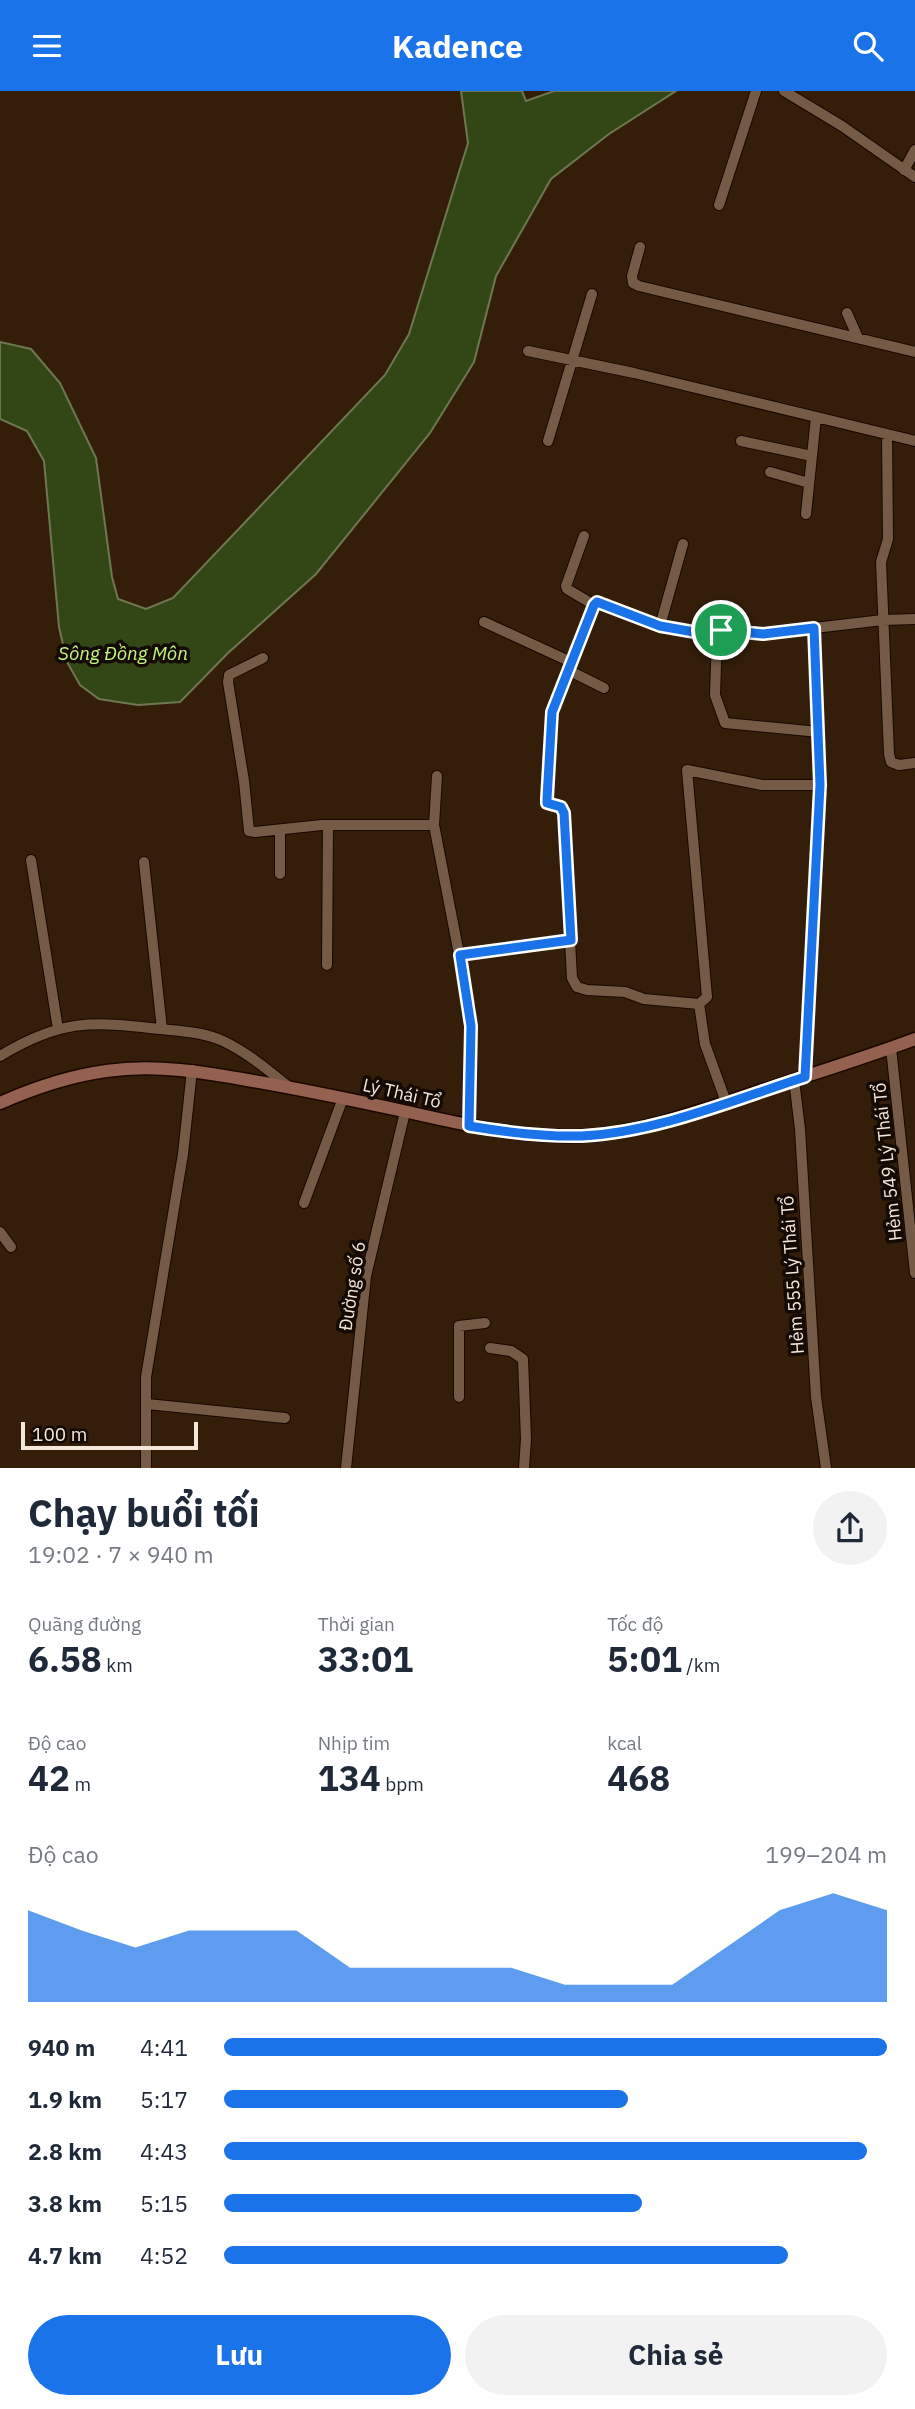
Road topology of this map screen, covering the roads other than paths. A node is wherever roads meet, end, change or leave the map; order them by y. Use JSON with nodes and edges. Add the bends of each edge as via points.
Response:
{"nodes":[{"id":1,"x":756,"y":91,"type":"edge"},
{"id":2,"x":784,"y":91,"type":"edge"},
{"id":3,"x":915,"y":150,"type":"edge"},
{"id":4,"x":904,"y":170,"type":"junction"},
{"id":5,"x":915,"y":177,"type":"edge"},
{"id":6,"x":719,"y":205,"type":"dead end"},
{"id":7,"x":640,"y":247,"type":"dead end"},
{"id":8,"x":592,"y":294,"type":"dead end"},
{"id":9,"x":847,"y":313,"type":"dead end"},
{"id":10,"x":858,"y":338,"type":"junction"},
{"id":11,"x":528,"y":351,"type":"dead end"},
{"id":12,"x":915,"y":352,"type":"edge"},
{"id":13,"x":573,"y":360,"type":"junction"},
{"id":14,"x":816,"y":417,"type":"junction"},
{"id":15,"x":887,"y":434,"type":"junction"},
{"id":16,"x":915,"y":440,"type":"edge"},
{"id":17,"x":548,"y":441,"type":"dead end"},
{"id":18,"x":741,"y":441,"type":"dead end"},
{"id":19,"x":812,"y":456,"type":"junction"},
{"id":20,"x":770,"y":472,"type":"dead end"},
{"id":21,"x":809,"y":483,"type":"junction"},
{"id":22,"x":806,"y":514,"type":"dead end"},
{"id":23,"x":583,"y":536,"type":"dead end"},
{"id":24,"x":682,"y":544,"type":"dead end"},
{"id":25,"x":594,"y":605,"type":"junction"},
{"id":26,"x":915,"y":619,"type":"edge"},
{"id":27,"x":883,"y":620,"type":"junction"},
{"id":28,"x":484,"y":622,"type":"dead end"},
{"id":29,"x":660,"y":626,"type":"junction"},
{"id":30,"x":814,"y":628,"type":"junction"},
{"id":31,"x":717,"y":636,"type":"junction"},
{"id":32,"x":263,"y":658,"type":"dead end"},
{"id":33,"x":570,"y":666,"type":"junction"},
{"id":34,"x":604,"y":688,"type":"dead end"},
{"id":35,"x":819,"y":731,"type":"junction"},
{"id":36,"x":915,"y":763,"type":"edge"},
{"id":37,"x":437,"y":776,"type":"dead end"},
{"id":38,"x":820,"y":785,"type":"junction"},
{"id":39,"x":328,"y":825,"type":"junction"},
{"id":40,"x":434,"y":825,"type":"junction"},
{"id":41,"x":280,"y":829,"type":"junction"},
{"id":42,"x":31,"y":860,"type":"dead end"},
{"id":43,"x":144,"y":862,"type":"dead end"},
{"id":44,"x":280,"y":874,"type":"dead end"},
{"id":45,"x":571,"y":940,"type":"junction"},
{"id":46,"x":460,"y":955,"type":"junction"},
{"id":47,"x":327,"y":965,"type":"dead end"},
{"id":48,"x":699,"y":1004,"type":"junction"},
{"id":49,"x":58,"y":1029,"type":"junction"},
{"id":50,"x":162,"y":1029,"type":"junction"},
{"id":51,"x":915,"y":1039,"type":"edge"},
{"id":52,"x":891,"y":1048,"type":"junction"},
{"id":53,"x":0,"y":1056,"type":"edge"},
{"id":54,"x":192,"y":1070,"type":"junction"},
{"id":55,"x":799,"y":1079,"type":"junction"},
{"id":56,"x":289,"y":1087,"type":"junction"},
{"id":57,"x":343,"y":1098,"type":"junction"},
{"id":58,"x":726,"y":1102,"type":"junction"},
{"id":59,"x":0,"y":1103,"type":"edge"},
{"id":60,"x":405,"y":1112,"type":"junction"},
{"id":61,"x":469,"y":1126,"type":"junction"},
{"id":62,"x":304,"y":1203,"type":"dead end"},
{"id":63,"x":0,"y":1232,"type":"edge"},
{"id":64,"x":11,"y":1247,"type":"dead end"},
{"id":65,"x":915,"y":1273,"type":"edge"},
{"id":66,"x":485,"y":1323,"type":"dead end"},
{"id":67,"x":490,"y":1348,"type":"dead end"},
{"id":68,"x":459,"y":1397,"type":"dead end"},
{"id":69,"x":147,"y":1404,"type":"junction"},
{"id":70,"x":285,"y":1418,"type":"dead end"},
{"id":71,"x":146,"y":1468,"type":"edge"},
{"id":72,"x":346,"y":1468,"type":"edge"},
{"id":73,"x":524,"y":1468,"type":"edge"},
{"id":74,"x":826,"y":1468,"type":"edge"}],
"edges":[{"from":1,"to":6,"type":"street"},
{"from":2,"to":4,"type":"street"},
{"from":3,"to":4,"type":"street"},
{"from":4,"to":5,"type":"street"},
{"from":7,"to":10,"type":"street","via":[[632,276],[632,283],[639,286]]},
{"from":8,"to":13,"type":"street"},
{"from":9,"to":10,"type":"street"},
{"from":10,"to":12,"type":"street"},
{"from":11,"to":13,"type":"street"},
{"from":13,"to":14,"type":"street"},
{"from":13,"to":17,"type":"street"},
{"from":14,"to":15,"type":"street"},
{"from":14,"to":19,"type":"street"},
{"from":15,"to":16,"type":"street"},
{"from":15,"to":27,"type":"street"},
{"from":18,"to":19,"type":"street"},
{"from":19,"to":21,"type":"street"},
{"from":20,"to":21,"type":"street"},
{"from":21,"to":22,"type":"street"},
{"from":23,"to":25,"type":"street","via":[[566,586]]},
{"from":24,"to":29,"type":"street"},
{"from":25,"to":29,"type":"street","via":[[602,603]]},
{"from":25,"to":33,"type":"street"},
{"from":26,"to":27,"type":"street"},
{"from":27,"to":30,"type":"street"},
{"from":27,"to":36,"type":"street","via":[[889,754],[891,762]]},
{"from":28,"to":33,"type":"street"},
{"from":29,"to":31,"type":"street"},
{"from":30,"to":31,"type":"street","via":[[763,634],[721,630]]},
{"from":30,"to":35,"type":"street","name":"Hẻm 555 Lý Thái Tổ"},
{"from":31,"to":35,"type":"street","via":[[715,695],[725,723]]},
{"from":32,"to":41,"type":"street","via":[[234,671],[228,682],[247,826],[255,832]]},
{"from":33,"to":34,"type":"street"},
{"from":33,"to":45,"type":"street","via":[[552,712],[547,803],[561,807],[564,813]]},
{"from":35,"to":38,"type":"street","name":"Hẻm 555 Lý Thái Tổ"},
{"from":37,"to":40,"type":"street"},
{"from":38,"to":48,"type":"street","via":[[762,785],[687,770],[708,993]]},
{"from":38,"to":55,"type":"street","name":"Hẻm 555 Lý Thái Tổ"},
{"from":39,"to":40,"type":"street"},
{"from":39,"to":41,"type":"street"},
{"from":39,"to":47,"type":"street"},
{"from":40,"to":46,"type":"street"},
{"from":41,"to":44,"type":"street"},
{"from":42,"to":49,"type":"street"},
{"from":43,"to":50,"type":"street"},
{"from":45,"to":46,"type":"street"},
{"from":45,"to":48,"type":"street","via":[[576,987]]},
{"from":46,"to":61,"type":"street","via":[[471,1026]]},
{"from":48,"to":58,"type":"street","via":[[705,1044]]},
{"from":49,"to":50,"type":"street","via":[[110,1023]]},
{"from":49,"to":53,"type":"street"},
{"from":50,"to":56,"type":"street","via":[[195,1032],[221,1041],[250,1056]]},
{"from":51,"to":52,"type":"main road","name":"Lý Thái Tổ"},
{"from":52,"to":55,"type":"main road","name":"Lý Thái Tổ"},
{"from":52,"to":65,"type":"street","name":"Hẻm 549 Lý Thái Tổ"},
{"from":54,"to":56,"type":"main road","name":"Lý Thái Tổ"},
{"from":54,"to":59,"type":"main road","name":"Lý Thái Tổ","via":[[108,1070],[50,1083]]},
{"from":54,"to":69,"type":"street","via":[[183,1154],[146,1377]]},
{"from":55,"to":58,"type":"main road","name":"Lý Thái Tổ"},
{"from":55,"to":74,"type":"street","name":"Hẻm 555 Lý Thái Tổ","via":[[816,1397]]},
{"from":56,"to":57,"type":"main road","name":"Lý Thái Tổ"},
{"from":57,"to":60,"type":"main road","name":"Lý Thái Tổ"},
{"from":57,"to":62,"type":"street"},
{"from":58,"to":61,"type":"main road","name":"Lý Thái Tổ","via":[[639,1127],[580,1136]]},
{"from":60,"to":61,"type":"main road","name":"Lý Thái Tổ"},
{"from":60,"to":72,"type":"street","name":"Đường số 6","via":[[366,1276]]},
{"from":63,"to":64,"type":"street"},
{"from":66,"to":68,"type":"street","via":[[459,1326]]},
{"from":67,"to":73,"type":"street","via":[[511,1351],[523,1359]]},
{"from":69,"to":70,"type":"street"},
{"from":69,"to":71,"type":"street"}]}
